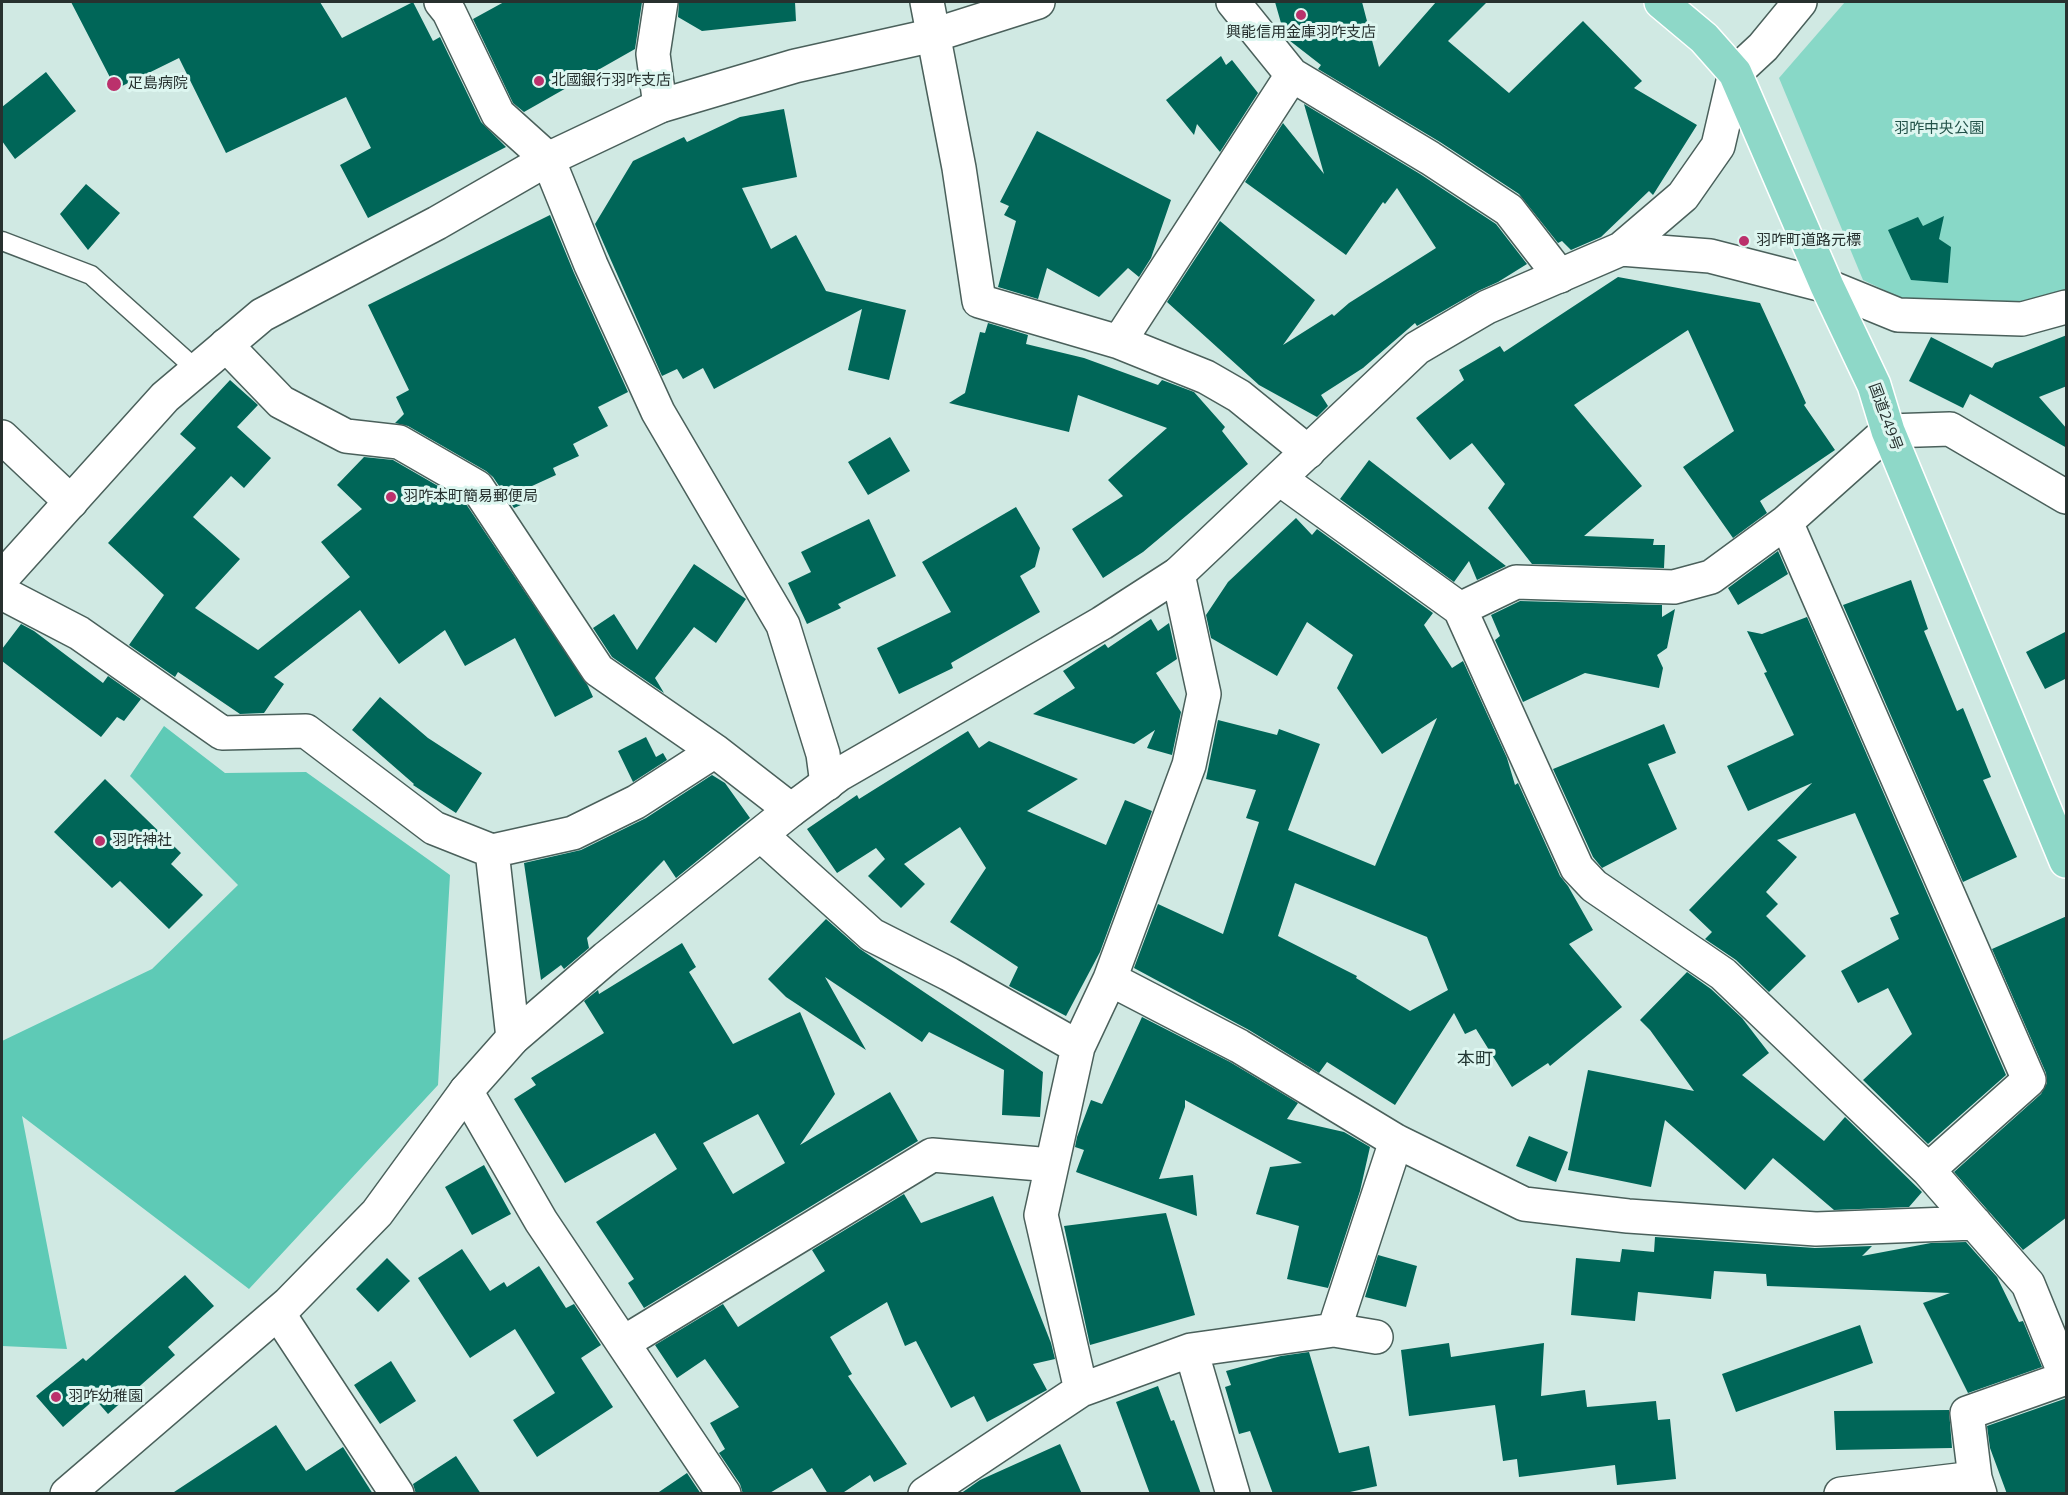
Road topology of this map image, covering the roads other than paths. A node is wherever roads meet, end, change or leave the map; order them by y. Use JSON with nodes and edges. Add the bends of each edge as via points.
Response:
{"nodes":[{"id":1,"x":441,"y":2,"type":"edge"},
{"id":2,"x":661,"y":2,"type":"edge"},
{"id":3,"x":927,"y":2,"type":"edge"},
{"id":4,"x":1038,"y":2,"type":"edge"},
{"id":5,"x":1233,"y":2,"type":"edge"},
{"id":6,"x":1661,"y":2,"type":"edge"},
{"id":7,"x":1800,"y":2,"type":"edge"},
{"id":8,"x":934,"y":35,"type":"junction"},
{"id":9,"x":1735,"y":73,"type":"junction"},
{"id":10,"x":1292,"y":75,"type":"junction"},
{"id":11,"x":660,"y":106,"type":"junction"},
{"id":12,"x":548,"y":159,"type":"junction"},
{"id":13,"x":2,"y":241,"type":"edge"},
{"id":14,"x":1621,"y":249,"type":"junction"},
{"id":15,"x":1560,"y":276,"type":"junction"},
{"id":16,"x":1827,"y":286,"type":"junction"},
{"id":17,"x":2067,"y":307,"type":"edge"},
{"id":18,"x":1119,"y":342,"type":"junction"},
{"id":19,"x":226,"y":345,"type":"junction"},
{"id":20,"x":196,"y":370,"type":"junction"},
{"id":21,"x":1888,"y":431,"type":"junction"},
{"id":22,"x":2,"y":438,"type":"edge"},
{"id":23,"x":1308,"y":452,"type":"junction"},
{"id":24,"x":1280,"y":479,"type":"junction"},
{"id":25,"x":2067,"y":497,"type":"edge"},
{"id":26,"x":71,"y":502,"type":"junction"},
{"id":27,"x":1786,"y":522,"type":"junction"},
{"id":28,"x":1178,"y":574,"type":"junction"},
{"id":29,"x":2,"y":578,"type":"edge"},
{"id":30,"x":2,"y":593,"type":"edge"},
{"id":31,"x":1460,"y":609,"type":"junction"},
{"id":32,"x":715,"y":751,"type":"junction"},
{"id":33,"x":827,"y":784,"type":"junction"},
{"id":34,"x":791,"y":810,"type":"junction"},
{"id":35,"x":761,"y":835,"type":"junction"},
{"id":36,"x":492,"y":851,"type":"junction"},
{"id":37,"x":2067,"y":861,"type":"edge"},
{"id":38,"x":1110,"y":980,"type":"junction"},
{"id":39,"x":513,"y":1038,"type":"junction"},
{"id":40,"x":1078,"y":1047,"type":"junction"},
{"id":41,"x":466,"y":1091,"type":"junction"},
{"id":42,"x":1396,"y":1141,"type":"junction"},
{"id":43,"x":1052,"y":1165,"type":"junction"},
{"id":44,"x":1928,"y":1170,"type":"junction"},
{"id":45,"x":1976,"y":1223,"type":"junction"},
{"id":46,"x":278,"y":1313,"type":"junction"},
{"id":47,"x":1334,"y":1330,"type":"junction"},
{"id":48,"x":1376,"y":1336,"type":"dead end"},
{"id":49,"x":622,"y":1343,"type":"junction"},
{"id":50,"x":1191,"y":1350,"type":"junction"},
{"id":51,"x":2067,"y":1378,"type":"edge"},
{"id":52,"x":1081,"y":1390,"type":"junction"},
{"id":53,"x":1978,"y":1486,"type":"edge"},
{"id":54,"x":67,"y":1494,"type":"edge"},
{"id":55,"x":397,"y":1494,"type":"edge"},
{"id":56,"x":724,"y":1494,"type":"edge"},
{"id":57,"x":925,"y":1494,"type":"edge"},
{"id":58,"x":1233,"y":1494,"type":"edge"},
{"id":59,"x":1841,"y":1494,"type":"edge"}],
"edges":[{"from":1,"to":12,"type":"street","via":[[498,114]]},
{"from":2,"to":11,"type":"street","via":[[653,54]]},
{"from":3,"to":8,"type":"street"},
{"from":4,"to":8,"type":"street"},
{"from":5,"to":10,"type":"street"},
{"from":6,"to":9,"type":"highway","name":"国道249号","via":[[1704,38]]},
{"from":7,"to":9,"type":"street","via":[[1763,47]]},
{"from":8,"to":11,"type":"street","via":[[795,66]]},
{"from":8,"to":18,"type":"street","via":[[979,301]]},
{"from":9,"to":14,"type":"street","via":[[1718,146],[1683,196]]},
{"from":9,"to":16,"type":"highway","name":"国道249号"},
{"from":10,"to":15,"type":"street","via":[[1509,210]]},
{"from":10,"to":18,"type":"street"},
{"from":11,"to":12,"type":"street"},
{"from":12,"to":19,"type":"street","via":[[438,223],[262,315]]},
{"from":12,"to":33,"type":"street","via":[[658,412],[783,625],[823,754]]},
{"from":13,"to":20,"type":"lane","via":[[91,275]]},
{"from":14,"to":15,"type":"street"},
{"from":14,"to":16,"type":"street","via":[[1710,256]]},
{"from":15,"to":23,"type":"street","via":[[1487,308],[1417,348]]},
{"from":16,"to":17,"type":"street","via":[[1898,315],[2022,320]]},
{"from":16,"to":21,"type":"highway","name":"国道249号","via":[[1874,385]]},
{"from":18,"to":23,"type":"street","via":[[1215,381]]},
{"from":19,"to":20,"type":"street"},
{"from":19,"to":32,"type":"street","via":[[281,402],[346,436],[399,442],[477,487],[598,670]]},
{"from":20,"to":26,"type":"street","via":[[165,397]]},
{"from":21,"to":25,"type":"street","via":[[1950,429]]},
{"from":21,"to":27,"type":"street"},
{"from":21,"to":37,"type":"highway","name":"国道249号"},
{"from":22,"to":26,"type":"street"},
{"from":23,"to":24,"type":"street"},
{"from":24,"to":28,"type":"street"},
{"from":24,"to":31,"type":"street"},
{"from":26,"to":29,"type":"street"},
{"from":27,"to":31,"type":"street","via":[[1711,577],[1693,582],[1674,587],[1516,582]]},
{"from":27,"to":44,"type":"street","via":[[2029,1080]]},
{"from":28,"to":33,"type":"street","via":[[1102,624]]},
{"from":28,"to":38,"type":"street","via":[[1204,694],[1189,765]]},
{"from":30,"to":36,"type":"street","via":[[79,633],[222,734],[306,731],[434,828]]},
{"from":31,"to":44,"type":"street","via":[[1577,868],[1594,886],[1723,974]]},
{"from":32,"to":34,"type":"street"},
{"from":32,"to":36,"type":"street","via":[[636,802],[573,833]]},
{"from":33,"to":34,"type":"street"},
{"from":34,"to":35,"type":"street"},
{"from":35,"to":39,"type":"street"},
{"from":35,"to":40,"type":"street","via":[[872,935]]},
{"from":36,"to":39,"type":"street"},
{"from":38,"to":40,"type":"street"},
{"from":38,"to":42,"type":"street","via":[[1239,1046]]},
{"from":39,"to":41,"type":"street"},
{"from":40,"to":43,"type":"street"},
{"from":41,"to":46,"type":"street","via":[[377,1213]]},
{"from":41,"to":49,"type":"street","via":[[541,1221]]},
{"from":42,"to":45,"type":"street","via":[[1524,1204],[1628,1216],[1816,1229]]},
{"from":42,"to":47,"type":"street"},
{"from":43,"to":49,"type":"street","via":[[932,1155]]},
{"from":43,"to":52,"type":"street","via":[[1041,1215]]},
{"from":44,"to":45,"type":"street"},
{"from":45,"to":51,"type":"street","via":[[2028,1284]]},
{"from":46,"to":54,"type":"street"},
{"from":46,"to":55,"type":"street"},
{"from":47,"to":48,"type":"street"},
{"from":47,"to":50,"type":"street"},
{"from":49,"to":56,"type":"street"},
{"from":50,"to":52,"type":"street"},
{"from":50,"to":58,"type":"street"},
{"from":51,"to":53,"type":"street","via":[[1966,1413]]},
{"from":52,"to":57,"type":"street"},
{"from":53,"to":59,"type":"street"}]}
